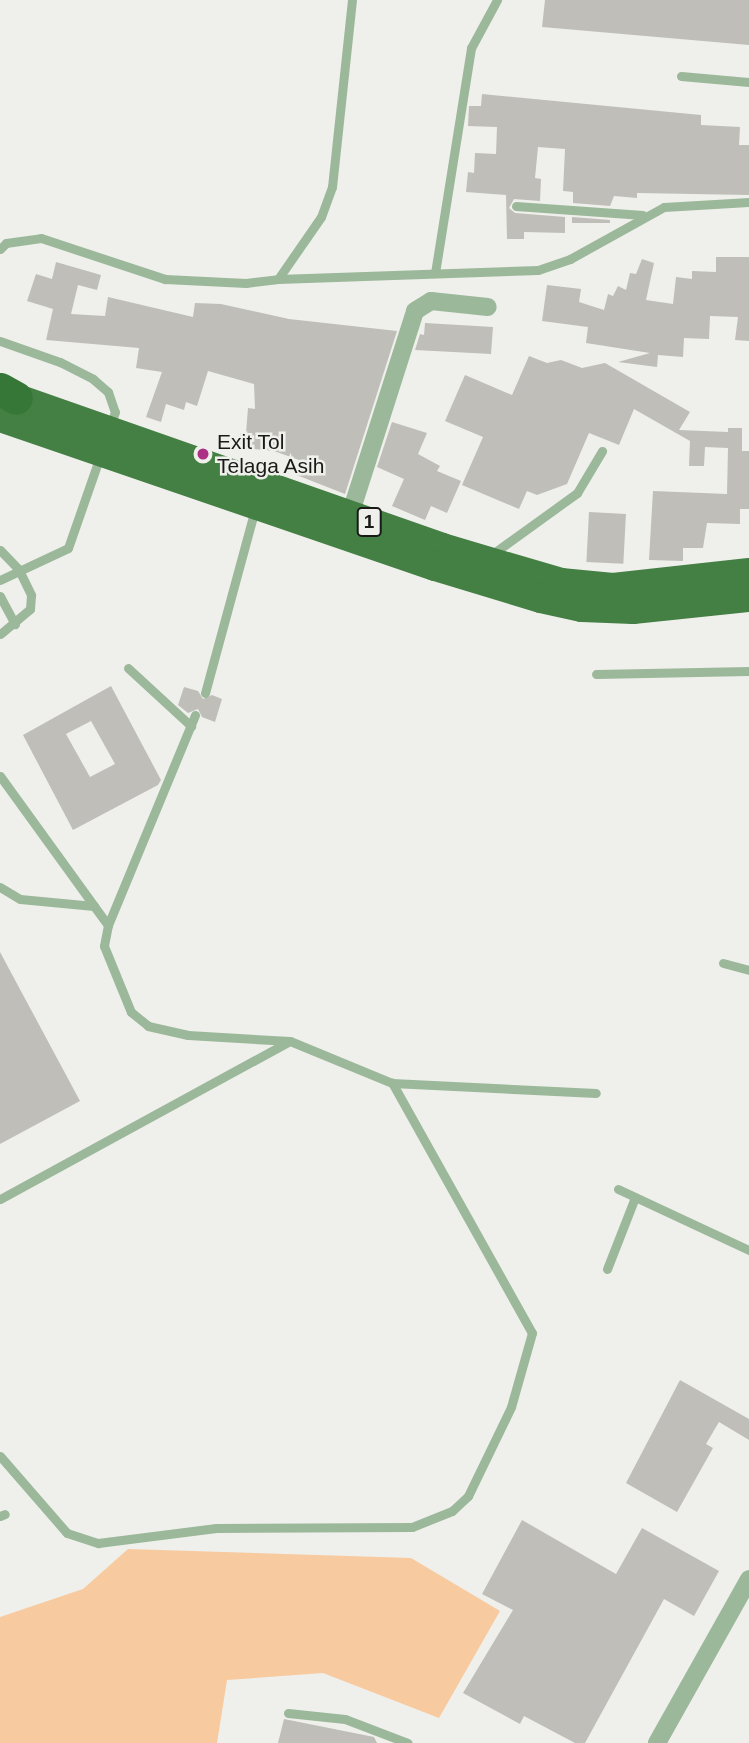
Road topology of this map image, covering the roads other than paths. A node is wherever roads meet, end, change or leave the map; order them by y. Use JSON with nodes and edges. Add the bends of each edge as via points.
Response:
{"nodes":[{"id":1,"x":352,"y":0,"type":"edge"},
{"id":2,"x":497,"y":0,"type":"edge"},
{"id":3,"x":681,"y":76,"type":"dead end"},
{"id":4,"x":749,"y":82,"type":"edge"},
{"id":5,"x":749,"y":202,"type":"edge"},
{"id":6,"x":516,"y":206,"type":"dead end"},
{"id":7,"x":643,"y":215,"type":"junction"},
{"id":8,"x":0,"y":249,"type":"edge"},
{"id":9,"x":435,"y":273,"type":"junction"},
{"id":10,"x":278,"y":279,"type":"junction"},
{"id":11,"x":488,"y":307,"type":"dead end"},
{"id":12,"x":0,"y":341,"type":"edge"},
{"id":13,"x":4,"y":399,"type":"edge"},
{"id":14,"x":105,"y":441,"type":"junction"},
{"id":15,"x":602,"y":451,"type":"dead end"},
{"id":16,"x":256,"y":505,"type":"junction"},
{"id":17,"x":350,"y":515,"type":"junction"},
{"id":18,"x":0,"y":550,"type":"edge"},
{"id":19,"x":485,"y":559,"type":"junction"},
{"id":20,"x":19,"y":570,"type":"junction"},
{"id":21,"x":749,"y":573,"type":"edge"},
{"id":22,"x":0,"y":580,"type":"edge"},
{"id":23,"x":0,"y":596,"type":"edge"},
{"id":24,"x":749,"y":597,"type":"edge"},
{"id":25,"x":15,"y":624,"type":"junction"},
{"id":26,"x":0,"y":634,"type":"edge"},
{"id":27,"x":128,"y":668,"type":"dead end"},
{"id":28,"x":749,"y":671,"type":"edge"},
{"id":29,"x":596,"y":674,"type":"dead end"},
{"id":30,"x":205,"y":693,"type":"dead end"},
{"id":31,"x":195,"y":715,"type":"dead end"},
{"id":32,"x":191,"y":726,"type":"junction"},
{"id":33,"x":0,"y":776,"type":"edge"},
{"id":34,"x":0,"y":887,"type":"edge"},
{"id":35,"x":94,"y":906,"type":"junction"},
{"id":36,"x":108,"y":925,"type":"junction"},
{"id":37,"x":723,"y":963,"type":"dead end"},
{"id":38,"x":749,"y":970,"type":"edge"},
{"id":39,"x":290,"y":1041,"type":"junction"},
{"id":40,"x":392,"y":1083,"type":"junction"},
{"id":41,"x":596,"y":1093,"type":"dead end"},
{"id":42,"x":618,"y":1189,"type":"dead end"},
{"id":43,"x":635,"y":1197,"type":"junction"},
{"id":44,"x":0,"y":1199,"type":"edge"},
{"id":45,"x":749,"y":1250,"type":"edge"},
{"id":46,"x":607,"y":1269,"type":"dead end"},
{"id":47,"x":0,"y":1456,"type":"edge"},
{"id":48,"x":749,"y":1579,"type":"edge"},
{"id":49,"x":288,"y":1713,"type":"dead end"},
{"id":50,"x":408,"y":1743,"type":"edge"},
{"id":51,"x":657,"y":1743,"type":"edge"}],
"edges":[{"from":1,"to":10,"type":"lane","via":[[332,187],[321,217]]},
{"from":2,"to":9,"type":"lane","via":[[471,48]]},
{"from":3,"to":4,"type":"lane"},
{"from":5,"to":7,"type":"lane","via":[[678,204]]},
{"from":6,"to":7,"type":"lane"},
{"from":7,"to":9,"type":"lane","via":[[552,267]]},
{"from":8,"to":10,"type":"lane","via":[[6,243],[41,238],[165,279],[246,283]]},
{"from":9,"to":10,"type":"lane"},
{"from":11,"to":17,"type":"street","via":[[431,300],[415,311]]},
{"from":12,"to":14,"type":"lane","via":[[60,362],[93,379],[108,393],[115,412]]},
{"from":13,"to":14,"type":"highway","number":"1"},
{"from":14,"to":16,"type":"highway","number":"1"},
{"from":14,"to":17,"type":"highway","number":"1"},
{"from":14,"to":20,"type":"lane","via":[[68,548]]},
{"from":15,"to":19,"type":"lane","via":[[577,493]]},
{"from":16,"to":24,"type":"highway","number":"1","via":[[435,566],[582,607],[682,606]]},
{"from":16,"to":30,"type":"lane"},
{"from":17,"to":19,"type":"highway","number":"1"},
{"from":18,"to":20,"type":"lane"},
{"from":19,"to":21,"type":"highway","number":"1","via":[[561,583],[613,588]]},
{"from":20,"to":22,"type":"lane"},
{"from":20,"to":25,"type":"lane","via":[[31,595],[30,609]]},
{"from":23,"to":25,"type":"lane"},
{"from":25,"to":26,"type":"lane"},
{"from":27,"to":32,"type":"lane"},
{"from":28,"to":29,"type":"lane"},
{"from":31,"to":32,"type":"lane"},
{"from":32,"to":36,"type":"lane"},
{"from":33,"to":35,"type":"lane"},
{"from":34,"to":35,"type":"lane","via":[[20,899]]},
{"from":35,"to":36,"type":"lane"},
{"from":36,"to":39,"type":"lane","via":[[104,946],[109,964],[131,1012],[148,1026],[188,1035]]},
{"from":37,"to":38,"type":"lane"},
{"from":39,"to":40,"type":"lane"},
{"from":39,"to":44,"type":"lane"},
{"from":40,"to":41,"type":"lane"},
{"from":40,"to":47,"type":"lane","via":[[532,1333],[511,1407],[468,1496],[452,1511],[412,1527],[216,1528],[98,1543],[67,1533]]},
{"from":42,"to":43,"type":"lane"},
{"from":43,"to":45,"type":"lane"},
{"from":43,"to":46,"type":"lane"},
{"from":48,"to":51,"type":"street"},
{"from":49,"to":50,"type":"lane","via":[[345,1719]]}]}
